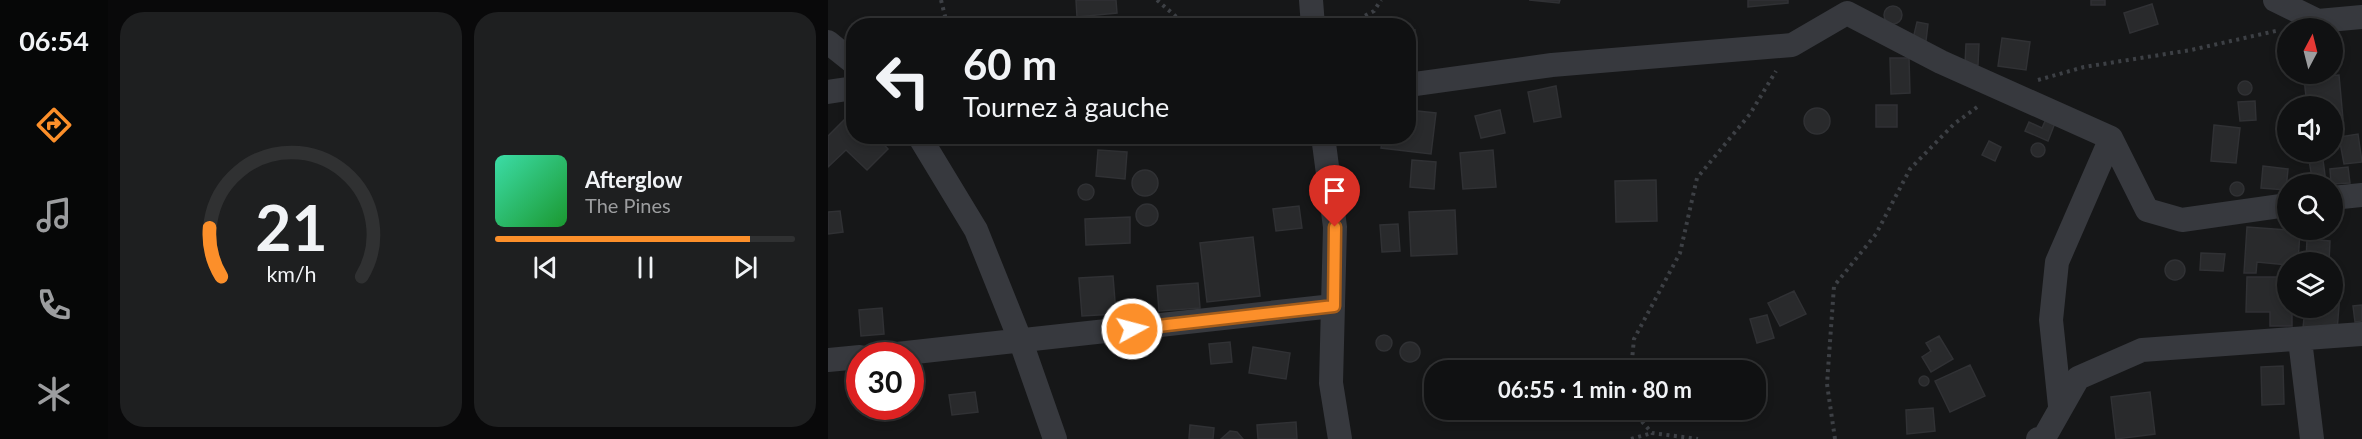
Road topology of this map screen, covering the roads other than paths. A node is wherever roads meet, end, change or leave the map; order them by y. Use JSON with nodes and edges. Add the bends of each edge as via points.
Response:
{"nodes":[{"id":1,"x":1311,"y":0,"type":"edge"},
{"id":2,"x":2275,"y":0,"type":"edge"},
{"id":3,"x":1851,"y":6,"type":"edge"},
{"id":4,"x":2362,"y":17,"type":"edge"},
{"id":5,"x":1312,"y":18,"type":"edge"},
{"id":6,"x":828,"y":42,"type":"edge"},
{"id":7,"x":846,"y":57,"type":"edge"},
{"id":8,"x":1416,"y":84,"type":"edge"},
{"id":9,"x":846,"y":89,"type":"edge"},
{"id":10,"x":828,"y":92,"type":"edge"},
{"id":11,"x":2111,"y":138,"type":"junction"},
{"id":12,"x":924,"y":144,"type":"edge"},
{"id":13,"x":1324,"y":144,"type":"edge"},
{"id":14,"x":2362,"y":195,"type":"edge"},
{"id":15,"x":2343,"y":197,"type":"edge"},
{"id":16,"x":2277,"y":207,"type":"edge"},
{"id":17,"x":1334,"y":306,"type":"junction"},
{"id":18,"x":2362,"y":334,"type":"edge"},
{"id":19,"x":2300,"y":340,"type":"junction"},
{"id":20,"x":1021,"y":342,"type":"junction"},
{"id":21,"x":924,"y":352,"type":"edge"},
{"id":22,"x":846,"y":358,"type":"edge"},
{"id":23,"x":828,"y":360,"type":"edge"},
{"id":24,"x":2060,"y":406,"type":"junction"},
{"id":25,"x":1055,"y":439,"type":"edge"},
{"id":26,"x":1340,"y":439,"type":"edge"},
{"id":27,"x":2038,"y":439,"type":"edge"},
{"id":28,"x":2312,"y":439,"type":"edge"}],
"edges":[{"from":1,"to":5,"type":"street"},
{"from":2,"to":4,"type":"street","via":[[2318,21]]},
{"from":3,"to":8,"type":"street","via":[[1792,45],[1552,65]]},
{"from":3,"to":11,"type":"street","via":[[1941,62]]},
{"from":6,"to":7,"type":"street"},
{"from":9,"to":10,"type":"street"},
{"from":11,"to":16,"type":"street","via":[[2147,210],[2182,220]]},
{"from":11,"to":24,"type":"street","via":[[2058,262],[2051,320]]},
{"from":12,"to":20,"type":"street","via":[[976,230]]},
{"from":13,"to":17,"type":"street","via":[[1335,227]]},
{"from":14,"to":15,"type":"street"},
{"from":17,"to":20,"type":"street"},
{"from":17,"to":26,"type":"street","via":[[1331,383]]},
{"from":18,"to":19,"type":"street"},
{"from":19,"to":24,"type":"street","via":[[2142,350],[2078,378]]},
{"from":19,"to":28,"type":"street"},
{"from":20,"to":21,"type":"street"},
{"from":20,"to":25,"type":"street"},
{"from":22,"to":23,"type":"street"},
{"from":24,"to":27,"type":"street","via":[[2044,438]]}]}
